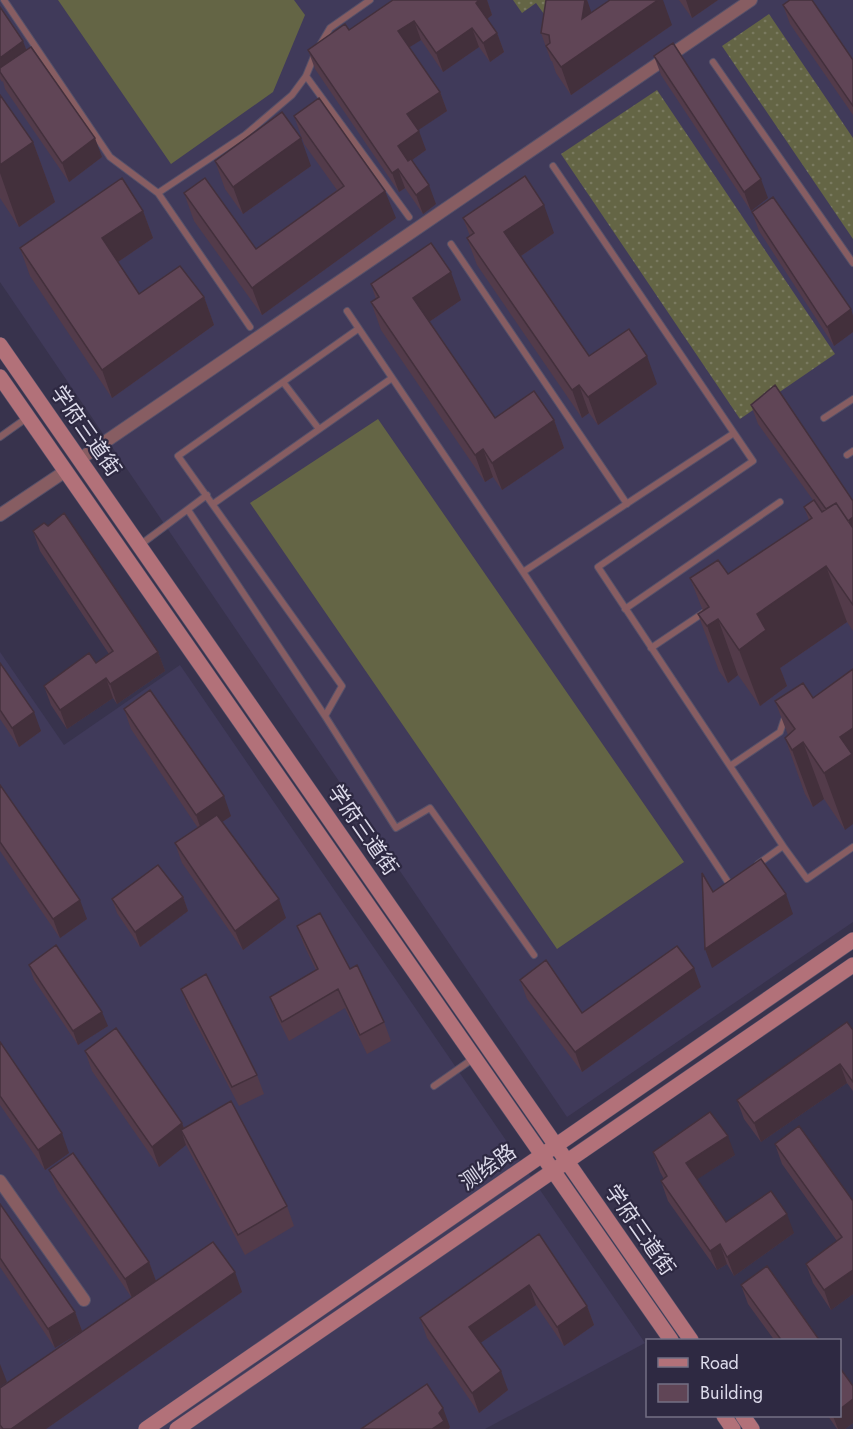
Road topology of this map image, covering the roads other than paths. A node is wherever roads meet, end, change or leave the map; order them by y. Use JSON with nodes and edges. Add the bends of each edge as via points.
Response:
{"nodes":[{"id":1,"x":4,"y":0,"type":"edge"},
{"id":2,"x":370,"y":0,"type":"edge"},
{"id":3,"x":751,"y":0,"type":"edge"},
{"id":4,"x":713,"y":62,"type":"dead end"},
{"id":5,"x":306,"y":76,"type":"junction"},
{"id":6,"x":553,"y":166,"type":"dead end"},
{"id":7,"x":158,"y":193,"type":"junction"},
{"id":8,"x":409,"y":217,"type":"dead end"},
{"id":9,"x":451,"y":243,"type":"dead end"},
{"id":10,"x":853,"y":263,"type":"edge"},
{"id":11,"x":347,"y":311,"type":"dead end"},
{"id":12,"x":250,"y":327,"type":"dead end"},
{"id":13,"x":358,"y":329,"type":"junction"},
{"id":14,"x":0,"y":345,"type":"edge"},
{"id":15,"x":0,"y":377,"type":"edge"},
{"id":16,"x":392,"y":378,"type":"junction"},
{"id":17,"x":283,"y":382,"type":"junction"},
{"id":18,"x":853,"y":399,"type":"edge"},
{"id":19,"x":28,"y":417,"type":"junction"},
{"id":20,"x":824,"y":418,"type":"dead end"},
{"id":21,"x":319,"y":429,"type":"junction"},
{"id":22,"x":734,"y":433,"type":"junction"},
{"id":23,"x":0,"y":437,"type":"edge"},
{"id":24,"x":80,"y":459,"type":"junction"},
{"id":25,"x":64,"y":472,"type":"junction"},
{"id":26,"x":207,"y":495,"type":"junction"},
{"id":27,"x":780,"y":502,"type":"dead end"},
{"id":28,"x":213,"y":504,"type":"junction"},
{"id":29,"x":627,"y":504,"type":"junction"},
{"id":30,"x":188,"y":510,"type":"junction"},
{"id":31,"x":0,"y":515,"type":"edge"},
{"id":32,"x":140,"y":545,"type":"junction"},
{"id":33,"x":522,"y":572,"type":"junction"},
{"id":34,"x":625,"y":609,"type":"junction"},
{"id":35,"x":709,"y":609,"type":"edge"},
{"id":36,"x":651,"y":648,"type":"junction"},
{"id":37,"x":794,"y":713,"type":"edge"},
{"id":38,"x":325,"y":716,"type":"junction"},
{"id":39,"x":730,"y":766,"type":"junction"},
{"id":40,"x":783,"y":846,"type":"junction"},
{"id":41,"x":853,"y":847,"type":"edge"},
{"id":42,"x":747,"y":872,"type":"edge"},
{"id":43,"x":739,"y":878,"type":"edge"},
{"id":44,"x":853,"y":940,"type":"edge"},
{"id":45,"x":534,"y":955,"type":"dead end"},
{"id":46,"x":853,"y":965,"type":"edge"},
{"id":47,"x":475,"y":1058,"type":"junction"},
{"id":48,"x":434,"y":1086,"type":"dead end"},
{"id":49,"x":556,"y":1147,"type":"junction"},
{"id":50,"x":542,"y":1155,"type":"junction"},
{"id":51,"x":566,"y":1161,"type":"junction"},
{"id":52,"x":553,"y":1170,"type":"junction"},
{"id":53,"x":0,"y":1181,"type":"edge"},
{"id":54,"x":84,"y":1300,"type":"dead end"},
{"id":55,"x":670,"y":1339,"type":"edge"},
{"id":56,"x":690,"y":1339,"type":"edge"},
{"id":57,"x":146,"y":1429,"type":"edge"},
{"id":58,"x":177,"y":1429,"type":"edge"}],
"edges":[{"from":1,"to":7,"type":"lane","via":[[110,157]]},
{"from":2,"to":5,"type":"lane","via":[[330,28]]},
{"from":3,"to":24,"type":"street"},
{"from":4,"to":10,"type":"lane"},
{"from":5,"to":7,"type":"lane","via":[[292,95],[245,135]]},
{"from":5,"to":8,"type":"lane"},
{"from":6,"to":22,"type":"lane"},
{"from":7,"to":12,"type":"lane"},
{"from":9,"to":29,"type":"lane"},
{"from":11,"to":13,"type":"lane"},
{"from":13,"to":16,"type":"lane"},
{"from":13,"to":17,"type":"lane"},
{"from":14,"to":24,"type":"main road","name":"学府三道街"},
{"from":15,"to":19,"type":"main road","name":"学府三道街"},
{"from":16,"to":21,"type":"lane"},
{"from":16,"to":33,"type":"lane"},
{"from":17,"to":21,"type":"lane"},
{"from":17,"to":26,"type":"lane","via":[[178,456]]},
{"from":18,"to":20,"type":"lane"},
{"from":19,"to":23,"type":"lane"},
{"from":19,"to":25,"type":"main road","name":"学府三道街"},
{"from":21,"to":28,"type":"lane"},
{"from":22,"to":29,"type":"lane"},
{"from":22,"to":34,"type":"lane","via":[[753,460],[598,567]]},
{"from":24,"to":32,"type":"main road","name":"学府三道街"},
{"from":25,"to":31,"type":"street"},
{"from":25,"to":47,"type":"main road","name":"学府三道街"},
{"from":26,"to":28,"type":"lane"},
{"from":26,"to":30,"type":"lane"},
{"from":27,"to":34,"type":"lane"},
{"from":28,"to":38,"type":"lane","via":[[342,686]]},
{"from":29,"to":33,"type":"lane"},
{"from":30,"to":32,"type":"lane"},
{"from":30,"to":38,"type":"lane"},
{"from":32,"to":49,"type":"main road","name":"学府三道街"},
{"from":33,"to":43,"type":"lane","via":[[730,885]]},
{"from":34,"to":36,"type":"lane"},
{"from":35,"to":36,"type":"lane"},
{"from":36,"to":39,"type":"lane"},
{"from":37,"to":39,"type":"lane","via":[[784,720],[784,732]]},
{"from":38,"to":45,"type":"lane","via":[[396,828],[430,808]]},
{"from":39,"to":40,"type":"lane"},
{"from":40,"to":41,"type":"lane","via":[[807,879]]},
{"from":40,"to":42,"type":"lane"},
{"from":44,"to":49,"type":"main road","name":"测绘路"},
{"from":46,"to":51,"type":"main road","name":"测绘路"},
{"from":47,"to":48,"type":"lane"},
{"from":47,"to":50,"type":"main road","name":"学府三道街"},
{"from":49,"to":50,"type":"main road","name":"测绘路"},
{"from":49,"to":51,"type":"main road","name":"学府三道街"},
{"from":50,"to":52,"type":"main road","name":"学府三道街"},
{"from":50,"to":57,"type":"main road","name":"测绘路"},
{"from":51,"to":52,"type":"main road","name":"测绘路"},
{"from":51,"to":56,"type":"main road","name":"学府三道街"},
{"from":52,"to":55,"type":"main road","name":"学府三道街"},
{"from":52,"to":58,"type":"main road","name":"测绘路"},
{"from":53,"to":54,"type":"street"}]}
